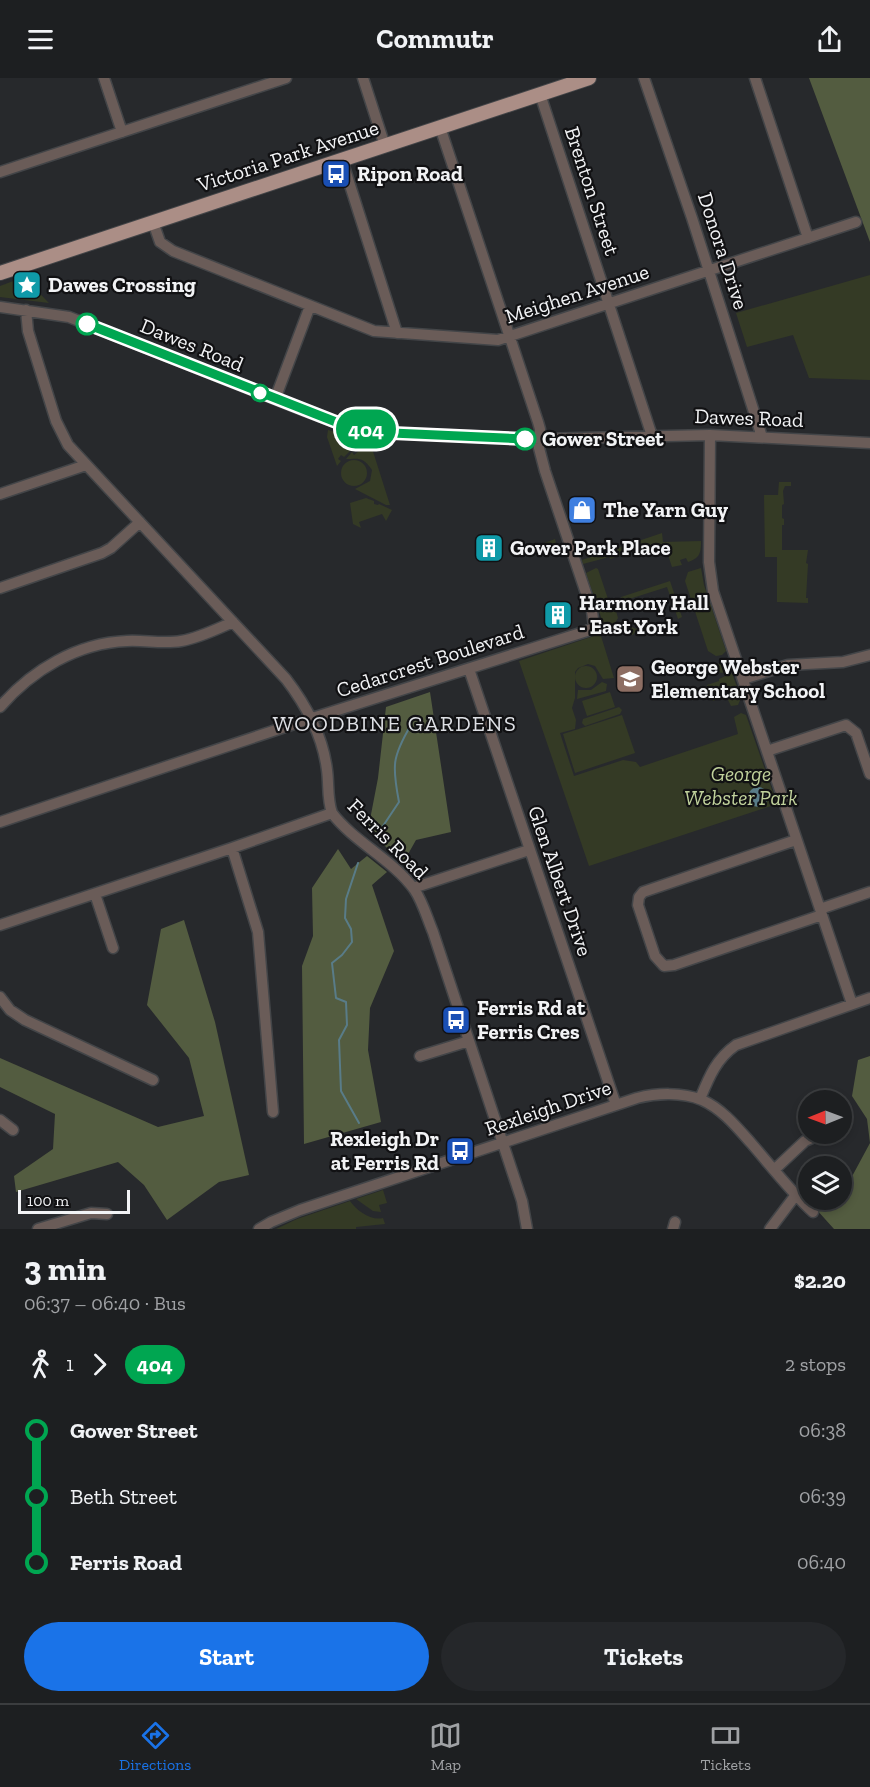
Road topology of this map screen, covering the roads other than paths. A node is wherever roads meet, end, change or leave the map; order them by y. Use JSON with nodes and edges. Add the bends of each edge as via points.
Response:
{"nodes":[{"id":1,"x":104,"y":78,"type":"edge"},
{"id":2,"x":286,"y":78,"type":"edge"},
{"id":3,"x":363,"y":78,"type":"edge"},
{"id":4,"x":589,"y":78,"type":"edge"},
{"id":5,"x":644,"y":78,"type":"edge"},
{"id":6,"x":755,"y":78,"type":"edge"},
{"id":7,"x":540,"y":94,"type":"junction"},
{"id":8,"x":440,"y":127,"type":"junction"},
{"id":9,"x":122,"y":132,"type":"junction"},
{"id":10,"x":385,"y":146,"type":"junction"},
{"id":11,"x":342,"y":160,"type":"junction"},
{"id":12,"x":0,"y":172,"type":"edge"},
{"id":13,"x":153,"y":222,"type":"junction"},
{"id":14,"x":856,"y":222,"type":"dead end"},
{"id":15,"x":808,"y":238,"type":"junction"},
{"id":16,"x":709,"y":270,"type":"junction"},
{"id":17,"x":0,"y":273,"type":"edge"},
{"id":18,"x":609,"y":304,"type":"junction"},
{"id":19,"x":309,"y":306,"type":"junction"},
{"id":20,"x":0,"y":307,"type":"edge"},
{"id":21,"x":26,"y":310,"type":"junction"},
{"id":22,"x":397,"y":333,"type":"junction"},
{"id":23,"x":510,"y":336,"type":"junction"},
{"id":24,"x":275,"y":399,"type":"junction"},
{"id":25,"x":710,"y":435,"type":"junction"},
{"id":26,"x":652,"y":436,"type":"junction"},
{"id":27,"x":762,"y":437,"type":"junction"},
{"id":28,"x":539,"y":439,"type":"junction"},
{"id":29,"x":870,"y":443,"type":"edge"},
{"id":30,"x":86,"y":465,"type":"junction"},
{"id":31,"x":0,"y":494,"type":"edge"},
{"id":32,"x":140,"y":522,"type":"junction"},
{"id":33,"x":0,"y":588,"type":"edge"},
{"id":34,"x":233,"y":622,"type":"junction"},
{"id":35,"x":870,"y":655,"type":"edge"},
{"id":36,"x":469,"y":669,"type":"junction"},
{"id":37,"x":743,"y":679,"type":"junction"},
{"id":38,"x":0,"y":706,"type":"edge"},
{"id":39,"x":311,"y":718,"type":"junction"},
{"id":40,"x":767,"y":751,"type":"junction"},
{"id":41,"x":870,"y":774,"type":"edge"},
{"id":42,"x":332,"y":813,"type":"junction"},
{"id":43,"x":0,"y":822,"type":"edge"},
{"id":44,"x":796,"y":840,"type":"junction"},
{"id":45,"x":232,"y":848,"type":"junction"},
{"id":46,"x":529,"y":850,"type":"junction"},
{"id":47,"x":413,"y":888,"type":"junction"},
{"id":48,"x":870,"y":892,"type":"edge"},
{"id":49,"x":94,"y":894,"type":"junction"},
{"id":50,"x":821,"y":912,"type":"junction"},
{"id":51,"x":0,"y":925,"type":"edge"},
{"id":52,"x":113,"y":948,"type":"dead end"},
{"id":53,"x":0,"y":997,"type":"edge"},
{"id":54,"x":870,"y":998,"type":"edge"},
{"id":55,"x":852,"y":1004,"type":"junction"},
{"id":56,"x":469,"y":1041,"type":"junction"},
{"id":57,"x":420,"y":1056,"type":"dead end"},
{"id":58,"x":153,"y":1080,"type":"dead end"},
{"id":59,"x":700,"y":1099,"type":"junction"},
{"id":60,"x":616,"y":1105,"type":"junction"},
{"id":61,"x":273,"y":1112,"type":"dead end"},
{"id":62,"x":0,"y":1120,"type":"edge"},
{"id":63,"x":13,"y":1130,"type":"dead end"},
{"id":64,"x":502,"y":1144,"type":"junction"},
{"id":65,"x":801,"y":1144,"type":"edge"},
{"id":66,"x":774,"y":1170,"type":"junction"},
{"id":67,"x":795,"y":1196,"type":"junction"},
{"id":68,"x":813,"y":1212,"type":"dead end"},
{"id":69,"x":107,"y":1214,"type":"dead end"},
{"id":70,"x":38,"y":1229,"type":"edge"},
{"id":71,"x":259,"y":1229,"type":"edge"},
{"id":72,"x":527,"y":1229,"type":"edge"},
{"id":73,"x":770,"y":1229,"type":"edge"}],
"edges":[{"from":1,"to":9,"type":"street"},
{"from":2,"to":9,"type":"street"},
{"from":3,"to":10,"type":"street"},
{"from":4,"to":7,"type":"main road","name":"Victoria Park Avenue"},
{"from":5,"to":16,"type":"street","name":"Donora Drive"},
{"from":6,"to":15,"type":"street"},
{"from":7,"to":8,"type":"main road","name":"Victoria Park Avenue"},
{"from":7,"to":18,"type":"street","name":"Brenton Street"},
{"from":8,"to":10,"type":"main road","name":"Victoria Park Avenue"},
{"from":8,"to":23,"type":"street"},
{"from":9,"to":12,"type":"street"},
{"from":10,"to":11,"type":"main road","name":"Victoria Park Avenue"},
{"from":11,"to":13,"type":"main road","name":"Victoria Park Avenue"},
{"from":11,"to":22,"type":"street"},
{"from":13,"to":17,"type":"main road","name":"Victoria Park Avenue"},
{"from":13,"to":19,"type":"street","name":"Meighen Avenue","via":[[160,242],[166,247]]},
{"from":14,"to":15,"type":"street","name":"Meighen Avenue"},
{"from":15,"to":16,"type":"street","name":"Meighen Avenue"},
{"from":16,"to":18,"type":"street","name":"Meighen Avenue"},
{"from":16,"to":27,"type":"street","name":"Donora Drive"},
{"from":18,"to":23,"type":"street","name":"Meighen Avenue"},
{"from":18,"to":26,"type":"street","name":"Brenton Street"},
{"from":19,"to":22,"type":"street","name":"Meighen Avenue","via":[[374,331]]},
{"from":19,"to":24,"type":"street"},
{"from":20,"to":21,"type":"street","name":"Dawes Road"},
{"from":21,"to":24,"type":"street","name":"Dawes Road","via":[[69,317]]},
{"from":21,"to":30,"type":"street","name":"Ferris Road","via":[[28,331],[56,422],[68,445]]},
{"from":22,"to":23,"type":"street","name":"Meighen Avenue","via":[[498,340]]},
{"from":23,"to":28,"type":"street","via":[[538,422]]},
{"from":24,"to":28,"type":"street","name":"Dawes Road","via":[[376,432]]},
{"from":25,"to":26,"type":"street","name":"Dawes Road"},
{"from":25,"to":27,"type":"street","name":"Dawes Road"},
{"from":25,"to":37,"type":"street","via":[[710,577]]},
{"from":26,"to":28,"type":"street","name":"Dawes Road"},
{"from":27,"to":29,"type":"street","name":"Dawes Road"},
{"from":28,"to":36,"type":"street","name":"Cedarcrest Boulevard","via":[[545,471],[594,627]]},
{"from":30,"to":31,"type":"street"},
{"from":30,"to":32,"type":"street","name":"Ferris Road"},
{"from":32,"to":33,"type":"street","via":[[102,553]]},
{"from":32,"to":34,"type":"street","name":"Ferris Road"},
{"from":34,"to":38,"type":"street","via":[[182,641],[115,642],[69,654],[22,684]]},
{"from":34,"to":39,"type":"street","name":"Ferris Road","via":[[286,679]]},
{"from":35,"to":37,"type":"street","via":[[843,662],[788,665]]},
{"from":36,"to":39,"type":"street","name":"Cedarcrest Boulevard"},
{"from":36,"to":46,"type":"street","name":"Glen Albert Drive"},
{"from":37,"to":40,"type":"street"},
{"from":39,"to":42,"type":"street","name":"Ferris Road","via":[[324,755]]},
{"from":39,"to":43,"type":"street","name":"Cedarcrest Boulevard"},
{"from":40,"to":41,"type":"street","via":[[846,725],[856,733]]},
{"from":40,"to":44,"type":"street"},
{"from":42,"to":45,"type":"street"},
{"from":42,"to":47,"type":"street","name":"Ferris Road"},
{"from":44,"to":50,"type":"street"},
{"from":44,"to":50,"type":"street","via":[[643,892],[638,905],[655,956],[664,966],[674,965]]},
{"from":45,"to":49,"type":"street"},
{"from":45,"to":61,"type":"street","via":[[258,932]]},
{"from":46,"to":47,"type":"street"},
{"from":46,"to":60,"type":"street","name":"Glen Albert Drive"},
{"from":47,"to":56,"type":"street","name":"Ferris Road","via":[[433,932]]},
{"from":48,"to":50,"type":"street"},
{"from":49,"to":51,"type":"street"},
{"from":49,"to":52,"type":"street"},
{"from":50,"to":55,"type":"street"},
{"from":53,"to":58,"type":"street","via":[[25,1020]]},
{"from":54,"to":55,"type":"street"},
{"from":55,"to":59,"type":"street","via":[[736,1045],[714,1066]]},
{"from":56,"to":57,"type":"street"},
{"from":56,"to":64,"type":"street","name":"Ferris Road"},
{"from":59,"to":60,"type":"street","name":"Rexleigh Drive","via":[[663,1094]]},
{"from":59,"to":66,"type":"street","name":"Rexleigh Drive","via":[[726,1116]]},
{"from":60,"to":64,"type":"street","name":"Rexleigh Drive"},
{"from":62,"to":63,"type":"street"},
{"from":64,"to":71,"type":"street","name":"Rexleigh Drive","via":[[300,1210]]},
{"from":64,"to":72,"type":"street","name":"Ferris Road","via":[[522,1201]]},
{"from":65,"to":66,"type":"street"},
{"from":66,"to":67,"type":"street","name":"Rexleigh Drive"},
{"from":67,"to":68,"type":"street","name":"Rexleigh Drive"},
{"from":67,"to":73,"type":"street"},
{"from":69,"to":70,"type":"street","via":[[91,1213]]}]}
